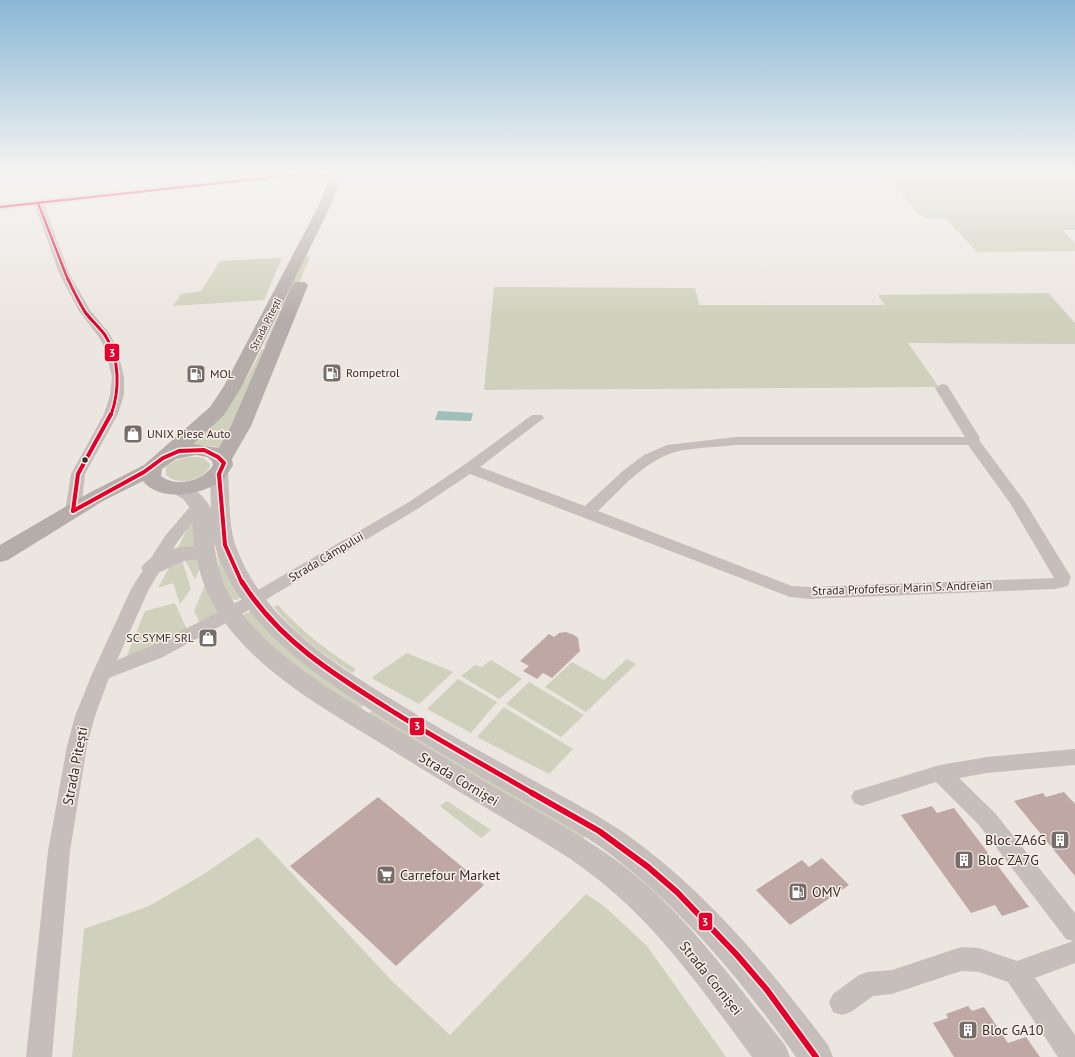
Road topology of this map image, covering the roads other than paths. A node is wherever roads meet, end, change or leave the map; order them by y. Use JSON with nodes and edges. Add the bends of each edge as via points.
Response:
{"nodes":[{"id":1,"x":46,"y":221,"type":"edge"},
{"id":2,"x":320,"y":221,"type":"edge"},
{"id":3,"x":324,"y":221,"type":"edge"},
{"id":4,"x":309,"y":251,"type":"junction"},
{"id":5,"x":942,"y":388,"type":"dead end"},
{"id":6,"x":537,"y":418,"type":"dead end"},
{"id":7,"x":971,"y":441,"type":"junction"},
{"id":8,"x":169,"y":455,"type":"junction"},
{"id":9,"x":220,"y":466,"type":"junction"},
{"id":10,"x":469,"y":468,"type":"junction"},
{"id":11,"x":151,"y":469,"type":"junction"},
{"id":12,"x":173,"y":488,"type":"junction"},
{"id":13,"x":199,"y":505,"type":"junction"},
{"id":14,"x":73,"y":511,"type":"junction"},
{"id":15,"x":587,"y":513,"type":"junction"},
{"id":16,"x":0,"y":555,"type":"edge"},
{"id":17,"x":206,"y":556,"type":"junction"},
{"id":18,"x":152,"y":568,"type":"junction"},
{"id":19,"x":254,"y":600,"type":"junction"},
{"id":20,"x":231,"y":613,"type":"junction"},
{"id":21,"x":101,"y":674,"type":"junction"},
{"id":22,"x":1075,"y":757,"type":"edge"},
{"id":23,"x":940,"y":772,"type":"junction"},
{"id":24,"x":862,"y":797,"type":"dead end"},
{"id":25,"x":1075,"y":931,"type":"edge"},
{"id":26,"x":720,"y":938,"type":"junction"},
{"id":27,"x":1075,"y":952,"type":"edge"},
{"id":28,"x":694,"y":956,"type":"junction"},
{"id":29,"x":1017,"y":973,"type":"junction"},
{"id":30,"x":842,"y":1003,"type":"dead end"},
{"id":31,"x":39,"y":1057,"type":"edge"},
{"id":32,"x":773,"y":1057,"type":"edge"},
{"id":33,"x":816,"y":1057,"type":"edge"},
{"id":34,"x":1074,"y":1057,"type":"edge"}],
"edges":[{"from":1,"to":14,"type":"street","via":[[64,273],[86,312],[111,348],[118,377],[117,395],[111,414],[78,474]]},
{"from":2,"to":4,"type":"main road","name":"Strada Pitești"},
{"from":3,"to":4,"type":"main road","name":"Strada Pitești"},
{"from":4,"to":8,"type":"main road","name":"Strada Pitești","via":[[224,400],[205,423]]},
{"from":4,"to":9,"type":"main road","name":"Strada Pitești","via":[[241,426]]},
{"from":5,"to":7,"type":"street","name":"Strada Profofesor Marin S. Andreian","via":[[973,438]]},
{"from":6,"to":10,"type":"street","name":"Strada Câmpului"},
{"from":7,"to":15,"type":"street","via":[[736,441],[667,449],[654,455],[630,473]]},
{"from":7,"to":15,"type":"street","name":"Strada Profofesor Marin S. Andreian","via":[[976,444],[1017,502],[1063,577],[1062,582],[810,593],[790,591]]},
{"from":8,"to":9,"type":"main road","via":[[196,449],[215,453]]},
{"from":8,"to":11,"type":"main road","name":"Strada Pitești"},
{"from":9,"to":12,"type":"main road","via":[[200,485]]},
{"from":9,"to":19,"type":"street","name":"Strada Cornișei","via":[[225,545],[242,583]]},
{"from":10,"to":15,"type":"street","name":"Strada Profofesor Marin S. Andreian"},
{"from":10,"to":19,"type":"street","name":"Strada Câmpului","via":[[414,505]]},
{"from":11,"to":12,"type":"main road","via":[[151,479],[160,486]]},
{"from":11,"to":14,"type":"main road","name":"Strada Pitești"},
{"from":12,"to":13,"type":"street","via":[[190,495]]},
{"from":12,"to":14,"type":"main road","via":[[127,494]]},
{"from":13,"to":17,"type":"street","name":"Strada Cornișei","via":[[203,519]]},
{"from":13,"to":18,"type":"street","name":"Strada Pitești","via":[[171,539]]},
{"from":14,"to":16,"type":"main road"},
{"from":17,"to":18,"type":"street","via":[[194,552],[175,555]]},
{"from":17,"to":20,"type":"street","name":"Strada Cornișei","via":[[214,586],[221,601]]},
{"from":18,"to":21,"type":"street","name":"Strada Pitești"},
{"from":19,"to":20,"type":"street","name":"Strada Câmpului"},
{"from":19,"to":26,"type":"street","name":"Strada Cornișei","via":[[293,643],[343,681],[616,843],[677,892]]},
{"from":20,"to":21,"type":"street","name":"Strada Câmpului","via":[[156,652]]},
{"from":20,"to":28,"type":"street","name":"Strada Cornișei","via":[[242,629],[303,683],[423,758],[559,837],[610,872],[640,898]]},
{"from":21,"to":31,"type":"street","name":"Strada Pitești","via":[[77,746],[59,851]]},
{"from":22,"to":23,"type":"street","via":[[987,764]]},
{"from":23,"to":24,"type":"street"},
{"from":23,"to":25,"type":"street","via":[[987,818]]},
{"from":26,"to":28,"type":"street"},
{"from":26,"to":33,"type":"street","name":"Strada Cornișei","via":[[767,990]]},
{"from":27,"to":29,"type":"street"},
{"from":28,"to":32,"type":"street","name":"Strada Cornișei"},
{"from":29,"to":30,"type":"street","via":[[978,960],[961,959],[892,982],[868,984]]},
{"from":29,"to":34,"type":"street"}]}
